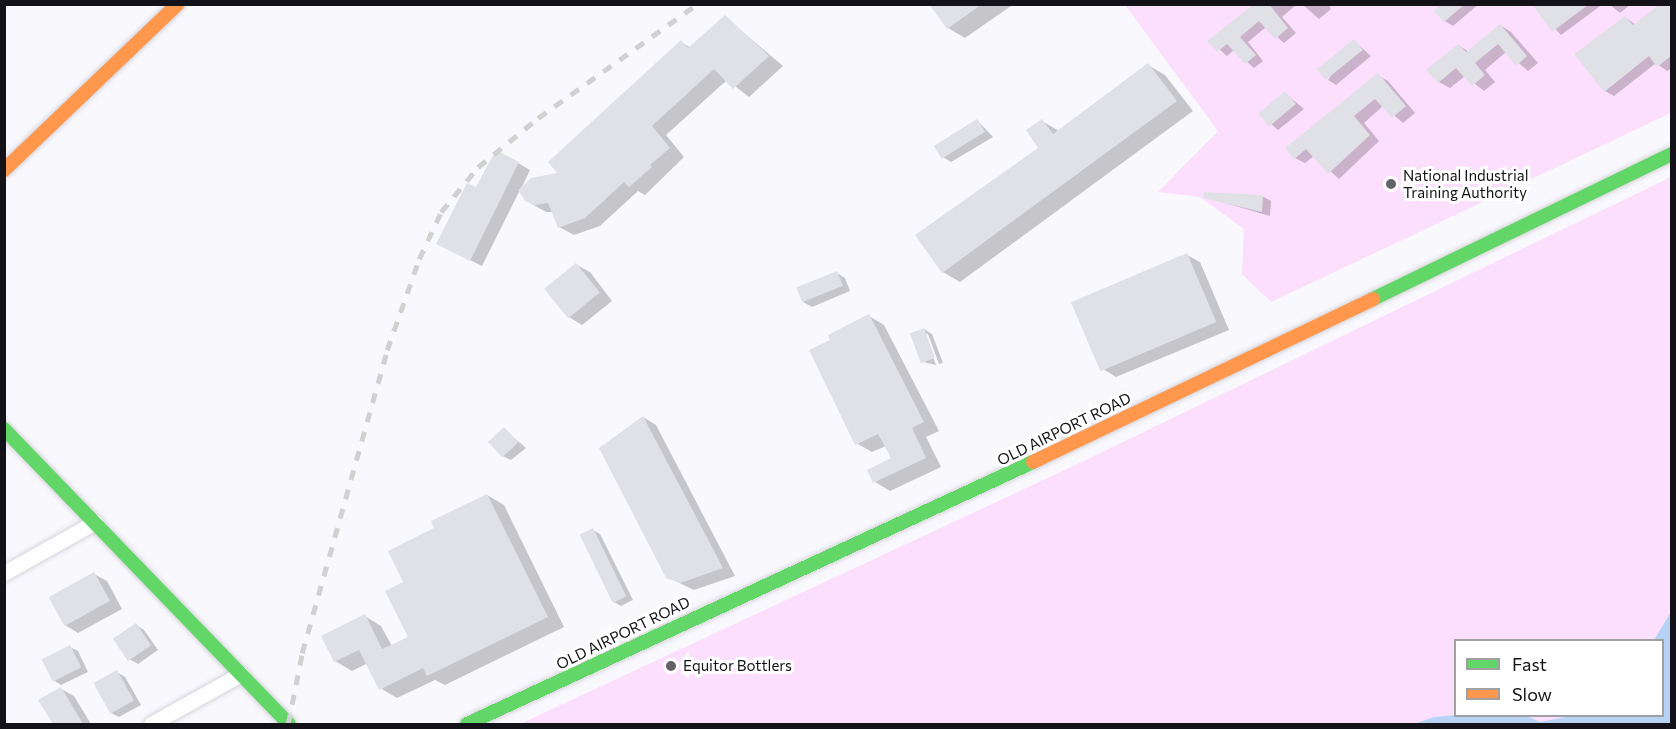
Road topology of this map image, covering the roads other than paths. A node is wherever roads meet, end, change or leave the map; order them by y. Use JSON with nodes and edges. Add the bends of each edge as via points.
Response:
{"nodes":[{"id":1,"x":178,"y":4,"type":"edge"},
{"id":2,"x":1671,"y":154,"type":"edge"},
{"id":3,"x":4,"y":170,"type":"edge"},
{"id":4,"x":4,"y":429,"type":"edge"},
{"id":5,"x":95,"y":522,"type":"junction"},
{"id":6,"x":4,"y":573,"type":"edge"},
{"id":7,"x":241,"y":674,"type":"junction"},
{"id":8,"x":151,"y":724,"type":"edge"},
{"id":9,"x":289,"y":724,"type":"edge"},
{"id":10,"x":467,"y":724,"type":"edge"}],
"edges":[{"from":1,"to":3,"type":"main road"},
{"from":2,"to":10,"type":"main road","name":"OLD AIRPORT ROAD","via":[[1064,448]]},
{"from":4,"to":5,"type":"main road"},
{"from":5,"to":6,"type":"street"},
{"from":5,"to":7,"type":"main road"},
{"from":7,"to":8,"type":"street"},
{"from":7,"to":9,"type":"main road"}]}
